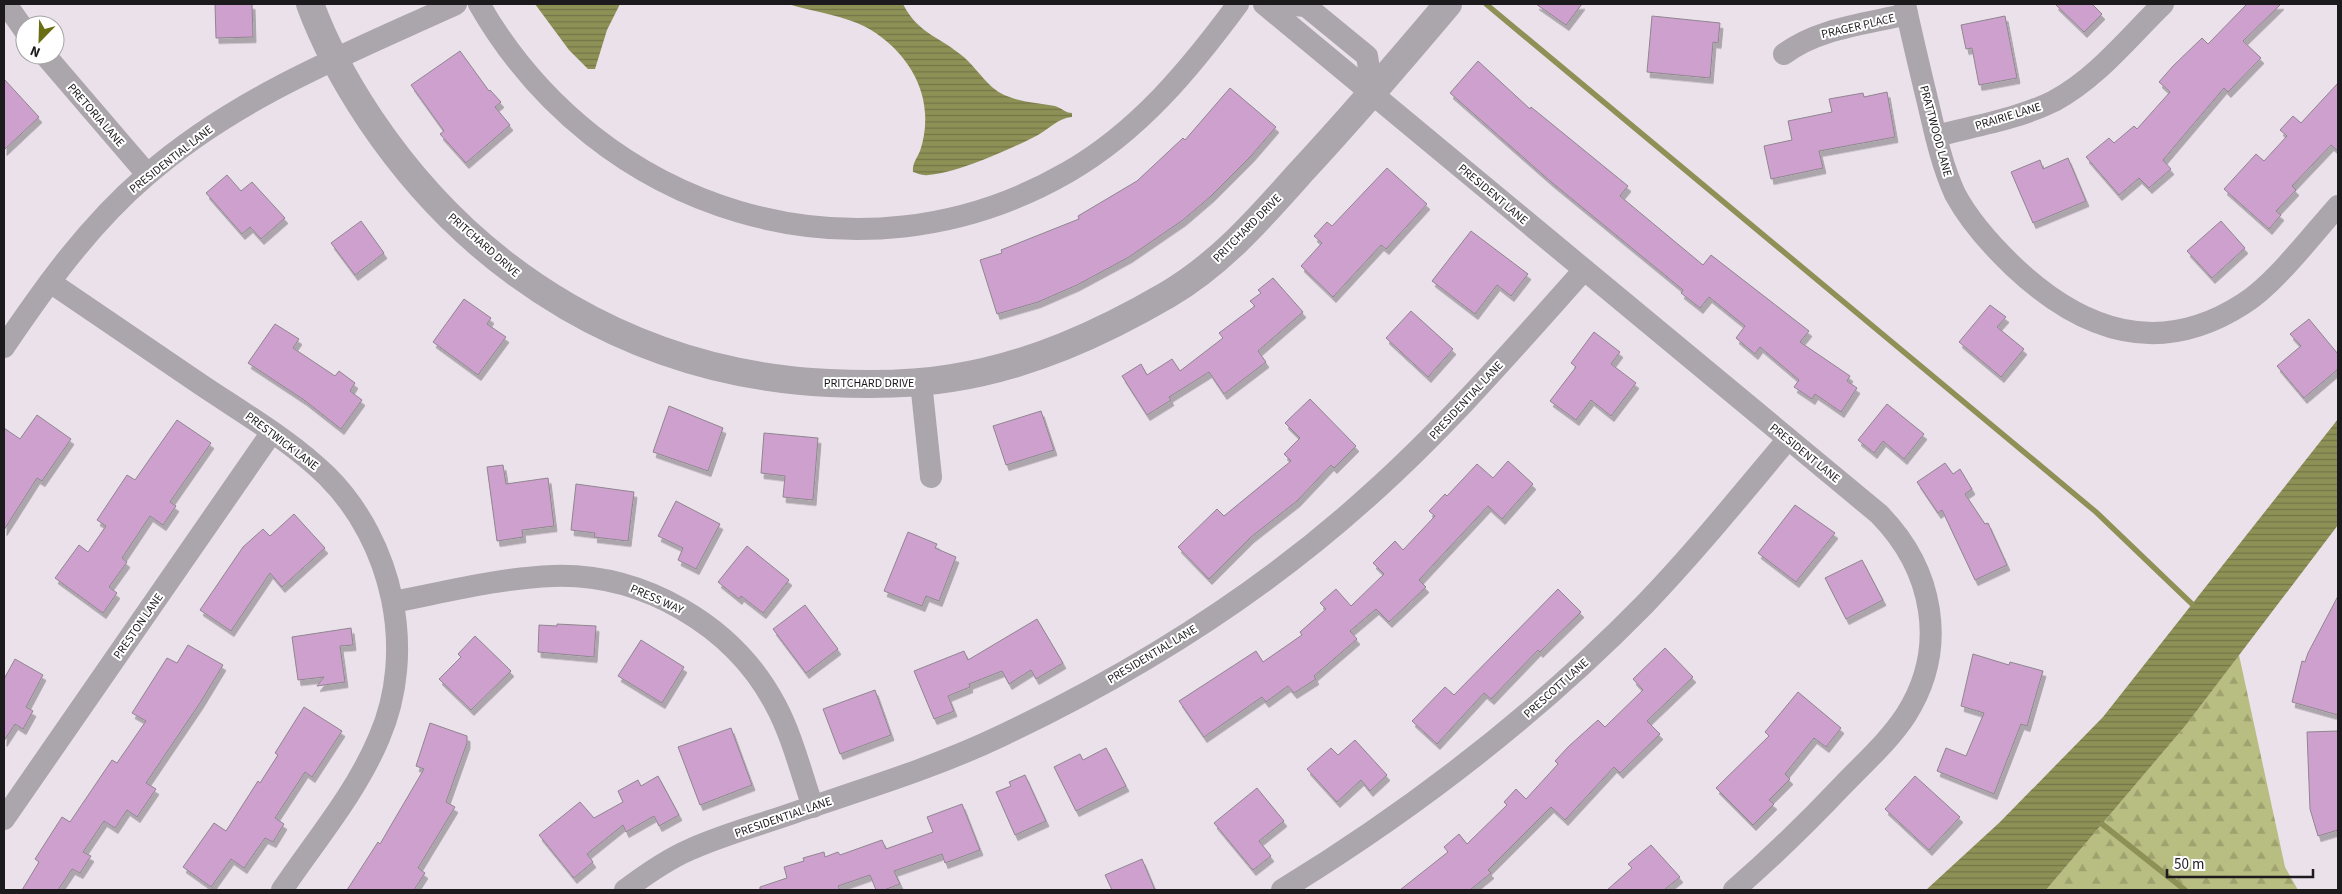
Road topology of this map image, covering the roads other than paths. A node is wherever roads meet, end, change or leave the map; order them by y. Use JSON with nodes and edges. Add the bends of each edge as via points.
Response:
{"nodes":[{"id":1,"x":6,"y":4,"type":"edge"},
{"id":2,"x":310,"y":4,"type":"edge"},
{"id":3,"x":456,"y":4,"type":"edge"},
{"id":4,"x":479,"y":4,"type":"edge"},
{"id":5,"x":1238,"y":4,"type":"edge"},
{"id":6,"x":1264,"y":4,"type":"edge"},
{"id":7,"x":1280,"y":4,"type":"edge"},
{"id":8,"x":1448,"y":4,"type":"edge"},
{"id":9,"x":2163,"y":4,"type":"edge"},
{"id":10,"x":1906,"y":9,"type":"edge"},
{"id":11,"x":15,"y":17,"type":"edge"},
{"id":12,"x":1784,"y":54,"type":"dead end"},
{"id":13,"x":335,"y":60,"type":"junction"},
{"id":14,"x":54,"y":65,"type":"edge"},
{"id":15,"x":1373,"y":93,"type":"junction"},
{"id":16,"x":1936,"y":136,"type":"junction"},
{"id":17,"x":148,"y":174,"type":"junction"},
{"id":18,"x":2338,"y":206,"type":"edge"},
{"id":19,"x":1584,"y":270,"type":"junction"},
{"id":20,"x":50,"y":282,"type":"junction"},
{"id":21,"x":4,"y":347,"type":"edge"},
{"id":22,"x":921,"y":382,"type":"junction"},
{"id":23,"x":272,"y":432,"type":"junction"},
{"id":24,"x":1788,"y":439,"type":"junction"},
{"id":25,"x":931,"y":477,"type":"dead end"},
{"id":26,"x":393,"y":602,"type":"junction"},
{"id":27,"x":813,"y":806,"type":"junction"},
{"id":28,"x":4,"y":819,"type":"edge"},
{"id":29,"x":282,"y":890,"type":"edge"},
{"id":30,"x":625,"y":890,"type":"edge"},
{"id":31,"x":1282,"y":890,"type":"edge"},
{"id":32,"x":1734,"y":890,"type":"edge"}],
"edges":[{"from":1,"to":11,"type":"street"},
{"from":2,"to":13,"type":"street","name":"PRITCHARD DRIVE"},
{"from":3,"to":13,"type":"street","name":"PRESIDENTIAL LANE"},
{"from":4,"to":5,"type":"street","via":[[522,66],[559,108],[627,162],[716,206],[783,223],[840,228],[907,226],[954,217],[1013,198],[1068,171],[1120,136],[1163,98],[1204,51]]},
{"from":6,"to":15,"type":"street","name":"PRESIDENT LANE"},
{"from":7,"to":15,"type":"street","via":[[1306,6],[1367,56]]},
{"from":8,"to":15,"type":"street","name":"PRITCHARD DRIVE"},
{"from":9,"to":16,"type":"street","name":"PRAIRIE LANE","via":[[2094,73],[2053,101],[2022,113]]},
{"from":10,"to":12,"type":"street","name":"PRAGER PLACE","via":[[1822,34]]},
{"from":10,"to":16,"type":"street","name":"PRATTWOOD LANE"},
{"from":13,"to":17,"type":"street","name":"PRESIDENTIAL LANE","via":[[261,96],[208,129]]},
{"from":13,"to":22,"type":"street","name":"PRITCHARD DRIVE","via":[[384,138],[432,199],[508,268],[575,311],[678,357],[729,370],[812,382],[868,385]]},
{"from":14,"to":17,"type":"street","name":"PRETORIA LANE"},
{"from":15,"to":19,"type":"street","name":"PRESIDENT LANE"},
{"from":15,"to":22,"type":"street","name":"PRITCHARD DRIVE","via":[[1239,239],[1212,264],[1168,295],[1053,352],[979,372]]},
{"from":16,"to":18,"type":"street","name":"PRATTWOOD LANE","via":[[1955,194],[1990,243],[2052,300],[2090,320],[2124,330],[2165,332],[2189,328],[2244,304],[2268,283]]},
{"from":17,"to":20,"type":"street","name":"PRESIDENTIAL LANE","via":[[90,230]]},
{"from":19,"to":24,"type":"street","name":"PRESIDENT LANE"},
{"from":19,"to":27,"type":"street","name":"PRESIDENTIAL LANE","via":[[1424,445],[1362,502],[1252,590],[1120,675],[1000,737],[893,780]]},
{"from":20,"to":21,"type":"street","name":"PRESIDENTIAL LANE"},
{"from":20,"to":23,"type":"street","name":"PRESTWICK LANE"},
{"from":22,"to":25,"type":"street"},
{"from":23,"to":26,"type":"street","name":"PRESTWICK LANE","via":[[315,465],[362,520],[378,553]]},
{"from":23,"to":28,"type":"street","name":"PRESTON LANE"},
{"from":24,"to":31,"type":"street","name":"PRESCOTT LANE","via":[[1675,572],[1551,694],[1400,814]]},
{"from":24,"to":32,"type":"street","name":"PRESIDENT LANE","via":[[1879,514],[1905,544],[1920,573],[1928,599],[1928,648],[1917,695],[1893,733],[1817,812]]},
{"from":26,"to":27,"type":"street","name":"PRESS WAY","via":[[504,581],[554,576],[622,584],[666,601],[706,624],[752,668],[765,686],[784,725]]},
{"from":26,"to":29,"type":"street","name":"PRESTWICK LANE","via":[[397,640],[395,673],[391,702],[380,737],[354,785]]},
{"from":27,"to":30,"type":"street","name":"PRESIDENTIAL LANE","via":[[688,850]]}]}
